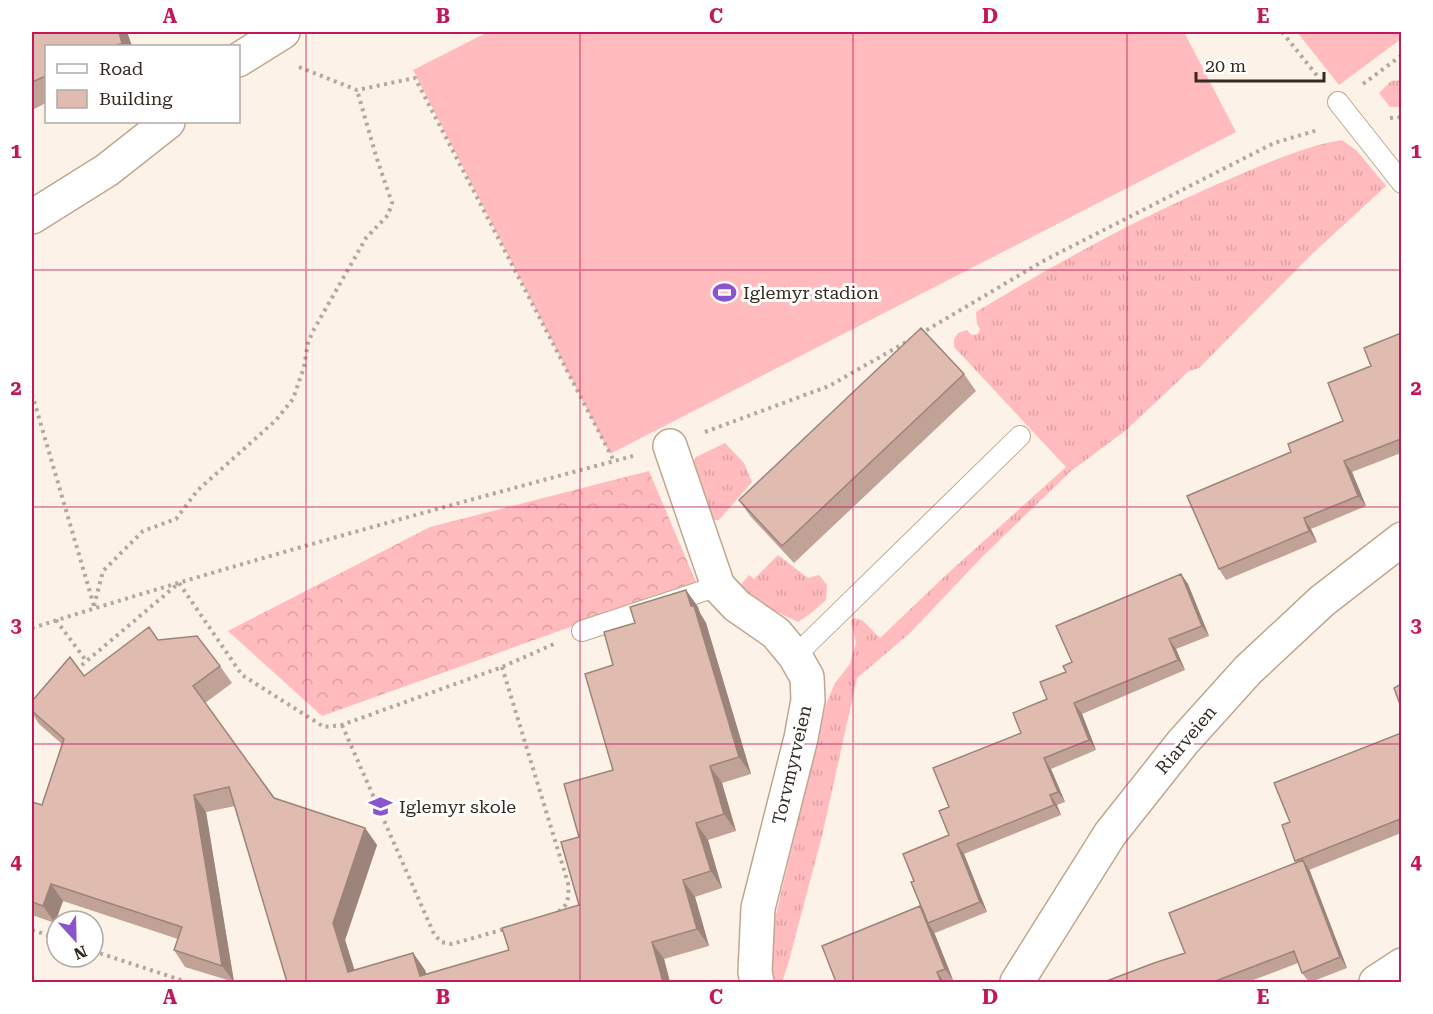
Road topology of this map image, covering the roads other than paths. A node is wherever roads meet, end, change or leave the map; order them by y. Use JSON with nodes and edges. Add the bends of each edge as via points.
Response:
{"nodes":[{"id":1,"x":283,"y":32,"type":"edge"},
{"id":2,"x":240,"y":59,"type":"edge"},
{"id":3,"x":1338,"y":102,"type":"road end"},
{"id":4,"x":167,"y":123,"type":"edge"},
{"id":5,"x":1401,"y":183,"type":"edge"},
{"id":6,"x":32,"y":217,"type":"edge"},
{"id":7,"x":1020,"y":436,"type":"dead end"},
{"id":8,"x":670,"y":446,"type":"road end"},
{"id":9,"x":1401,"y":539,"type":"edge"},
{"id":10,"x":718,"y":586,"type":"junction"},
{"id":11,"x":582,"y":631,"type":"road end"},
{"id":12,"x":795,"y":656,"type":"junction"},
{"id":13,"x":1401,"y":965,"type":"edge"},
{"id":14,"x":757,"y":982,"type":"edge"},
{"id":15,"x":1017,"y":982,"type":"edge"},
{"id":16,"x":1376,"y":982,"type":"edge"}],
"edges":[{"from":1,"to":2,"type":"street"},
{"from":3,"to":5,"type":"lane"},
{"from":4,"to":6,"type":"street","via":[[107,170]]},
{"from":7,"to":12,"type":"lane"},
{"from":8,"to":10,"type":"street","name":"Torvmyrveien"},
{"from":9,"to":15,"type":"street","name":"Riarveien","via":[[1322,601],[1248,670],[1183,742],[1110,834]]},
{"from":10,"to":11,"type":"lane"},
{"from":10,"to":12,"type":"street","name":"Torvmyrveien","via":[[737,606],[776,633]]},
{"from":12,"to":14,"type":"street","name":"Torvmyrveien","via":[[807,677],[808,700],[758,908]]},
{"from":13,"to":16,"type":"street"}]}
